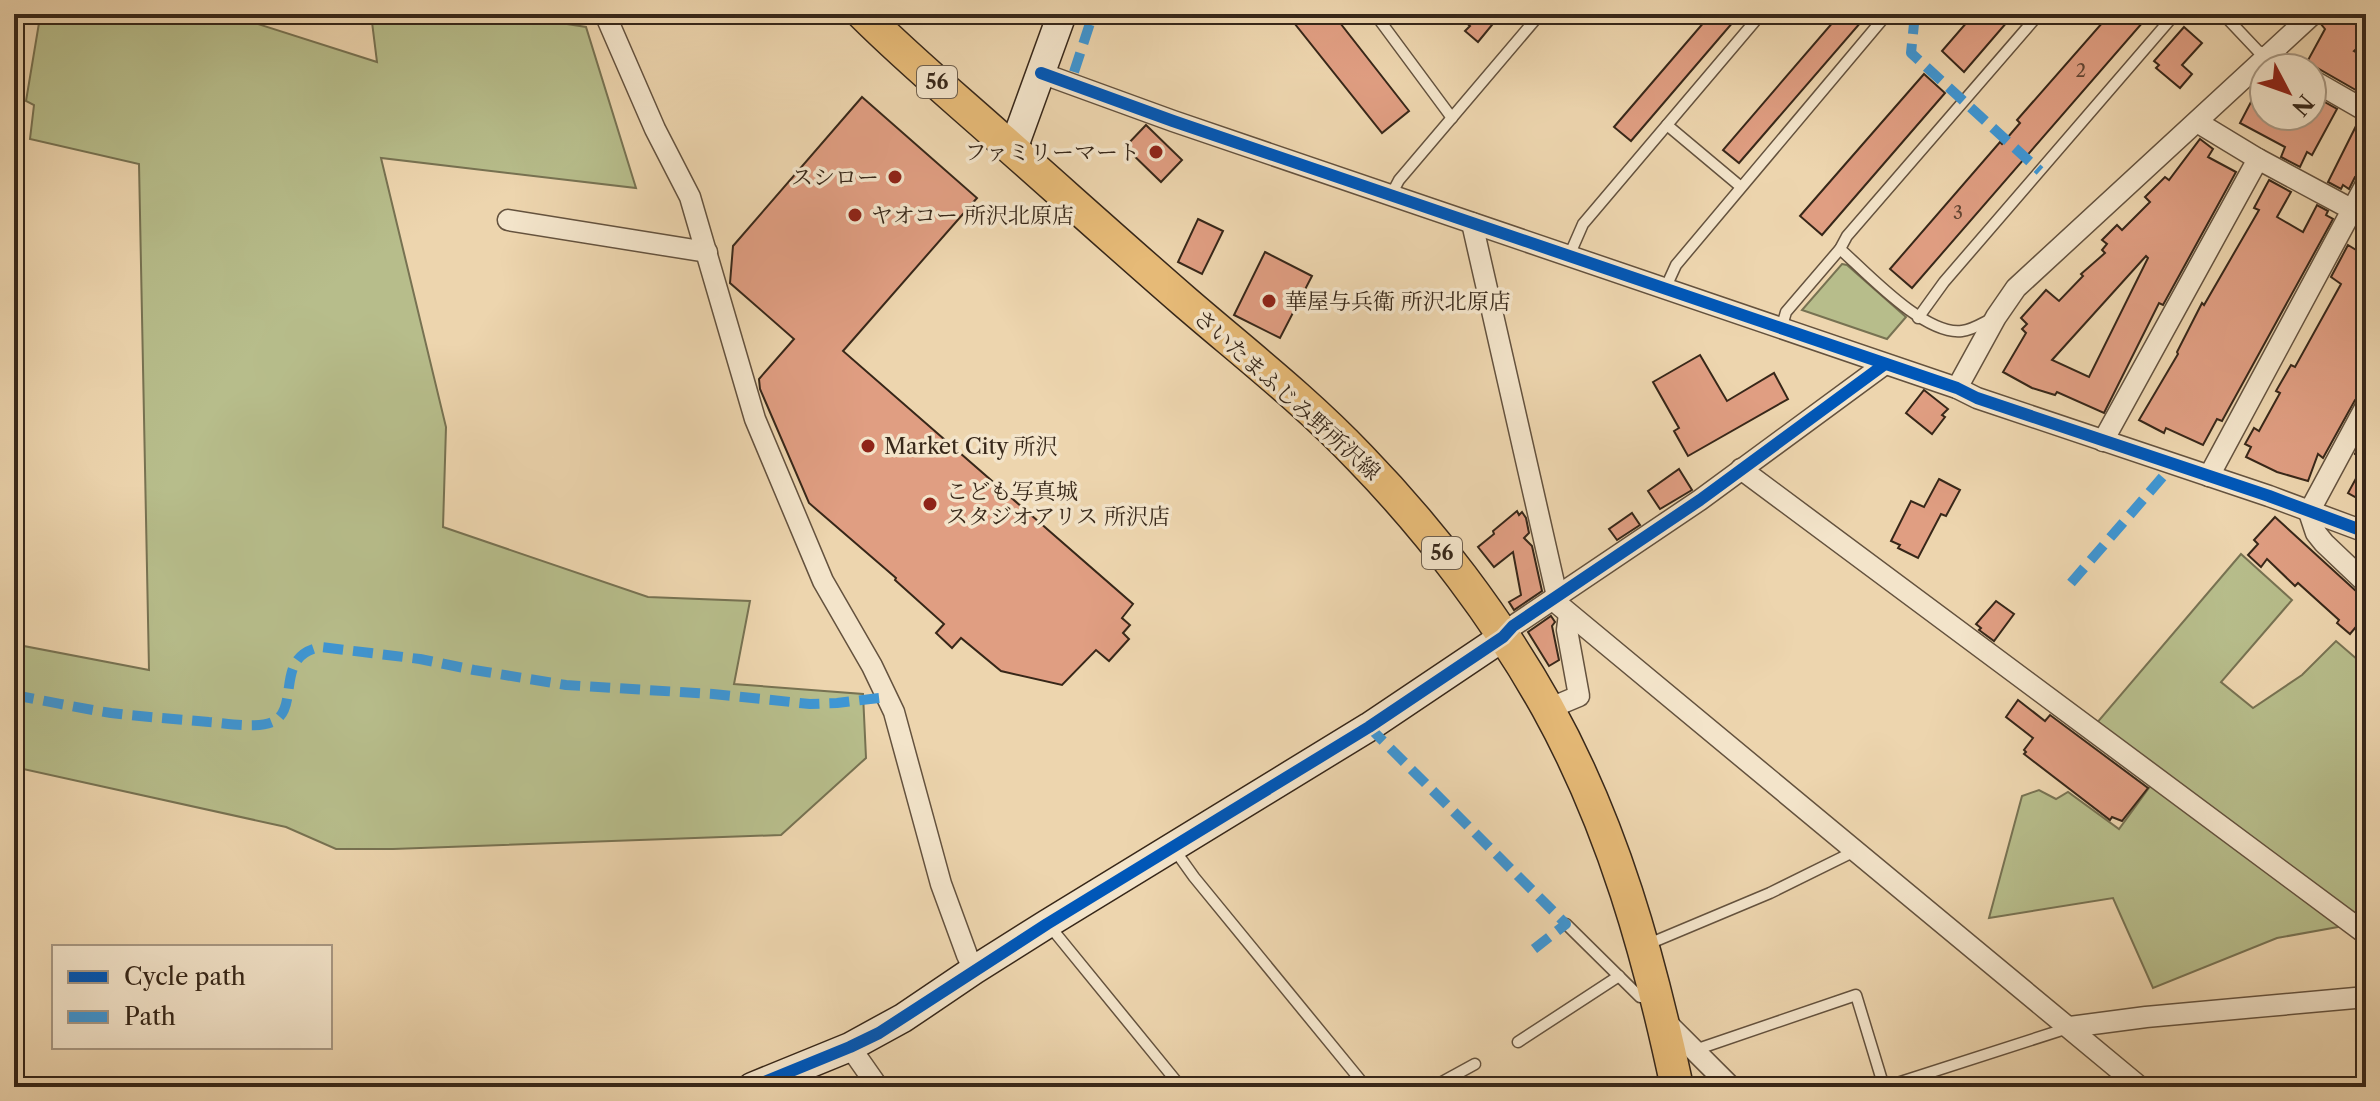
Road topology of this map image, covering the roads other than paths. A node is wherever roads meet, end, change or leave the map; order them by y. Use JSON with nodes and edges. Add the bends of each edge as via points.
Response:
{"nodes":[{"id":1,"x":605,"y":14,"type":"edge"},
{"id":2,"x":863,"y":14,"type":"edge"},
{"id":3,"x":1062,"y":14,"type":"edge"},
{"id":4,"x":1375,"y":14,"type":"edge"},
{"id":5,"x":1540,"y":14,"type":"edge"},
{"id":6,"x":1761,"y":14,"type":"edge"},
{"id":7,"x":1887,"y":14,"type":"edge"},
{"id":8,"x":2039,"y":14,"type":"edge"},
{"id":9,"x":2175,"y":14,"type":"edge"},
{"id":10,"x":2223,"y":14,"type":"edge"},
{"id":11,"x":2313,"y":14,"type":"edge"},
{"id":12,"x":2261,"y":52,"type":"edge"},
{"id":13,"x":2272,"y":52,"type":"edge"},
{"id":14,"x":1041,"y":73,"type":"junction"},
{"id":15,"x":2248,"y":75,"type":"edge"},
{"id":16,"x":2328,"y":89,"type":"edge"},
{"id":17,"x":2366,"y":111,"type":"edge"},
{"id":18,"x":1452,"y":118,"type":"junction"},
{"id":19,"x":2197,"y":122,"type":"junction"},
{"id":20,"x":1667,"y":125,"type":"junction"},
{"id":21,"x":1013,"y":149,"type":"junction"},
{"id":22,"x":2258,"y":159,"type":"junction"},
{"id":23,"x":2366,"y":184,"type":"edge"},
{"id":24,"x":1741,"y":187,"type":"junction"},
{"id":25,"x":1391,"y":195,"type":"junction"},
{"id":26,"x":2359,"y":213,"type":"edge"},
{"id":27,"x":508,"y":220,"type":"dead end"},
{"id":28,"x":1472,"y":223,"type":"junction"},
{"id":29,"x":1840,"y":249,"type":"junction"},
{"id":30,"x":707,"y":252,"type":"junction"},
{"id":31,"x":1569,"y":256,"type":"junction"},
{"id":32,"x":1665,"y":289,"type":"junction"},
{"id":33,"x":1996,"y":317,"type":"junction"},
{"id":34,"x":1918,"y":318,"type":"junction"},
{"id":35,"x":1781,"y":329,"type":"junction"},
{"id":36,"x":1885,"y":364,"type":"junction"},
{"id":37,"x":1957,"y":388,"type":"junction"},
{"id":38,"x":2366,"y":406,"type":"edge"},
{"id":39,"x":2103,"y":441,"type":"junction"},
{"id":40,"x":1741,"y":469,"type":"junction"},
{"id":41,"x":2209,"y":476,"type":"junction"},
{"id":42,"x":2309,"y":512,"type":"junction"},
{"id":43,"x":2366,"y":532,"type":"edge"},
{"id":44,"x":2366,"y":583,"type":"edge"},
{"id":45,"x":1563,"y":605,"type":"junction"},
{"id":46,"x":1503,"y":637,"type":"junction"},
{"id":47,"x":1548,"y":709,"type":"junction"},
{"id":48,"x":1172,"y":846,"type":"junction"},
{"id":49,"x":1855,"y":851,"type":"junction"},
{"id":50,"x":1047,"y":924,"type":"junction"},
{"id":51,"x":1566,"y":924,"type":"dead end"},
{"id":52,"x":2366,"y":934,"type":"edge"},
{"id":53,"x":1644,"y":946,"type":"junction"},
{"id":54,"x":974,"y":970,"type":"junction"},
{"id":55,"x":1619,"y":976,"type":"junction"},
{"id":56,"x":2366,"y":997,"type":"edge"},
{"id":57,"x":1659,"y":1008,"type":"junction"},
{"id":58,"x":2070,"y":1027,"type":"junction"},
{"id":59,"x":1518,"y":1042,"type":"dead end"},
{"id":60,"x":850,"y":1047,"type":"junction"},
{"id":61,"x":1695,"y":1050,"type":"junction"},
{"id":62,"x":1475,"y":1064,"type":"dead end"},
{"id":63,"x":769,"y":1084,"type":"edge"},
{"id":64,"x":878,"y":1087,"type":"edge"},
{"id":65,"x":1181,"y":1087,"type":"edge"},
{"id":66,"x":1366,"y":1087,"type":"edge"},
{"id":67,"x":1433,"y":1087,"type":"edge"},
{"id":68,"x":1677,"y":1087,"type":"edge"},
{"id":69,"x":1731,"y":1087,"type":"edge"},
{"id":70,"x":1884,"y":1087,"type":"edge"},
{"id":71,"x":2140,"y":1087,"type":"edge"}],
"edges":[{"from":1,"to":30,"type":"street","via":[[690,197]]},
{"from":2,"to":21,"type":"main road","name":"さいたまふじみ野所沢線","number":"56"},
{"from":3,"to":14,"type":"street"},
{"from":4,"to":18,"type":"lane"},
{"from":5,"to":18,"type":"lane"},
{"from":6,"to":20,"type":"lane"},
{"from":7,"to":24,"type":"lane"},
{"from":8,"to":29,"type":"lane"},
{"from":9,"to":34,"type":"lane"},
{"from":10,"to":12,"type":"lane"},
{"from":11,"to":13,"type":"street"},
{"from":14,"to":21,"type":"street"},
{"from":14,"to":25,"type":"street"},
{"from":15,"to":19,"type":"street"},
{"from":16,"to":17,"type":"street"},
{"from":18,"to":25,"type":"lane"},
{"from":19,"to":22,"type":"street"},
{"from":19,"to":33,"type":"street","via":[[2016,288]]},
{"from":20,"to":24,"type":"lane"},
{"from":20,"to":31,"type":"lane","via":[[1583,224]]},
{"from":21,"to":46,"type":"main road","name":"さいたまふじみ野所沢線","number":"56","via":[[1331,429],[1429,536]]},
{"from":22,"to":26,"type":"street"},
{"from":22,"to":39,"type":"street"},
{"from":23,"to":26,"type":"street"},
{"from":24,"to":32,"type":"lane","via":[[1676,265]]},
{"from":25,"to":28,"type":"street"},
{"from":26,"to":41,"type":"street"},
{"from":27,"to":30,"type":"street"},
{"from":28,"to":31,"type":"street"},
{"from":28,"to":45,"type":"street"},
{"from":29,"to":34,"type":"lane"},
{"from":29,"to":35,"type":"lane","via":[[1786,312]]},
{"from":30,"to":54,"type":"street","via":[[755,419],[823,581],[894,712],[941,884]]},
{"from":31,"to":32,"type":"street"},
{"from":32,"to":35,"type":"street"},
{"from":33,"to":34,"type":"lane","via":[[1958,332]]},
{"from":33,"to":37,"type":"street"},
{"from":35,"to":36,"type":"street"},
{"from":36,"to":37,"type":"street"},
{"from":36,"to":40,"type":"street"},
{"from":37,"to":39,"type":"street"},
{"from":38,"to":42,"type":"street"},
{"from":39,"to":41,"type":"street"},
{"from":40,"to":45,"type":"street"},
{"from":40,"to":52,"type":"street"},
{"from":41,"to":42,"type":"street"},
{"from":42,"to":43,"type":"street"},
{"from":42,"to":44,"type":"street","via":[[2324,543]]},
{"from":45,"to":46,"type":"street","via":[[1513,626]]},
{"from":45,"to":47,"type":"street","via":[[1579,696]]},
{"from":45,"to":49,"type":"street"},
{"from":46,"to":47,"type":"main road","name":"さいたまふじみ野所沢線","number":"56"},
{"from":46,"to":48,"type":"street","via":[[1369,727]]},
{"from":47,"to":53,"type":"main road","name":"さいたまふじみ野所沢線","number":"56","via":[[1614,852]]},
{"from":48,"to":50,"type":"street"},
{"from":48,"to":66,"type":"lane"},
{"from":49,"to":53,"type":"lane"},
{"from":49,"to":58,"type":"street"},
{"from":50,"to":54,"type":"street"},
{"from":50,"to":65,"type":"lane"},
{"from":51,"to":55,"type":"lane"},
{"from":53,"to":57,"type":"main road","name":"さいたまふじみ野所沢線","number":"56"},
{"from":54,"to":60,"type":"street"},
{"from":55,"to":57,"type":"lane"},
{"from":55,"to":59,"type":"lane"},
{"from":56,"to":58,"type":"street"},
{"from":57,"to":61,"type":"street"},
{"from":57,"to":68,"type":"main road","name":"さいたまふじみ野所沢線","number":"56"},
{"from":58,"to":70,"type":"lane"},
{"from":58,"to":71,"type":"street"},
{"from":60,"to":63,"type":"street"},
{"from":60,"to":64,"type":"street"},
{"from":61,"to":69,"type":"street"},
{"from":61,"to":70,"type":"lane","via":[[1856,995]]},
{"from":62,"to":67,"type":"lane"}]}
